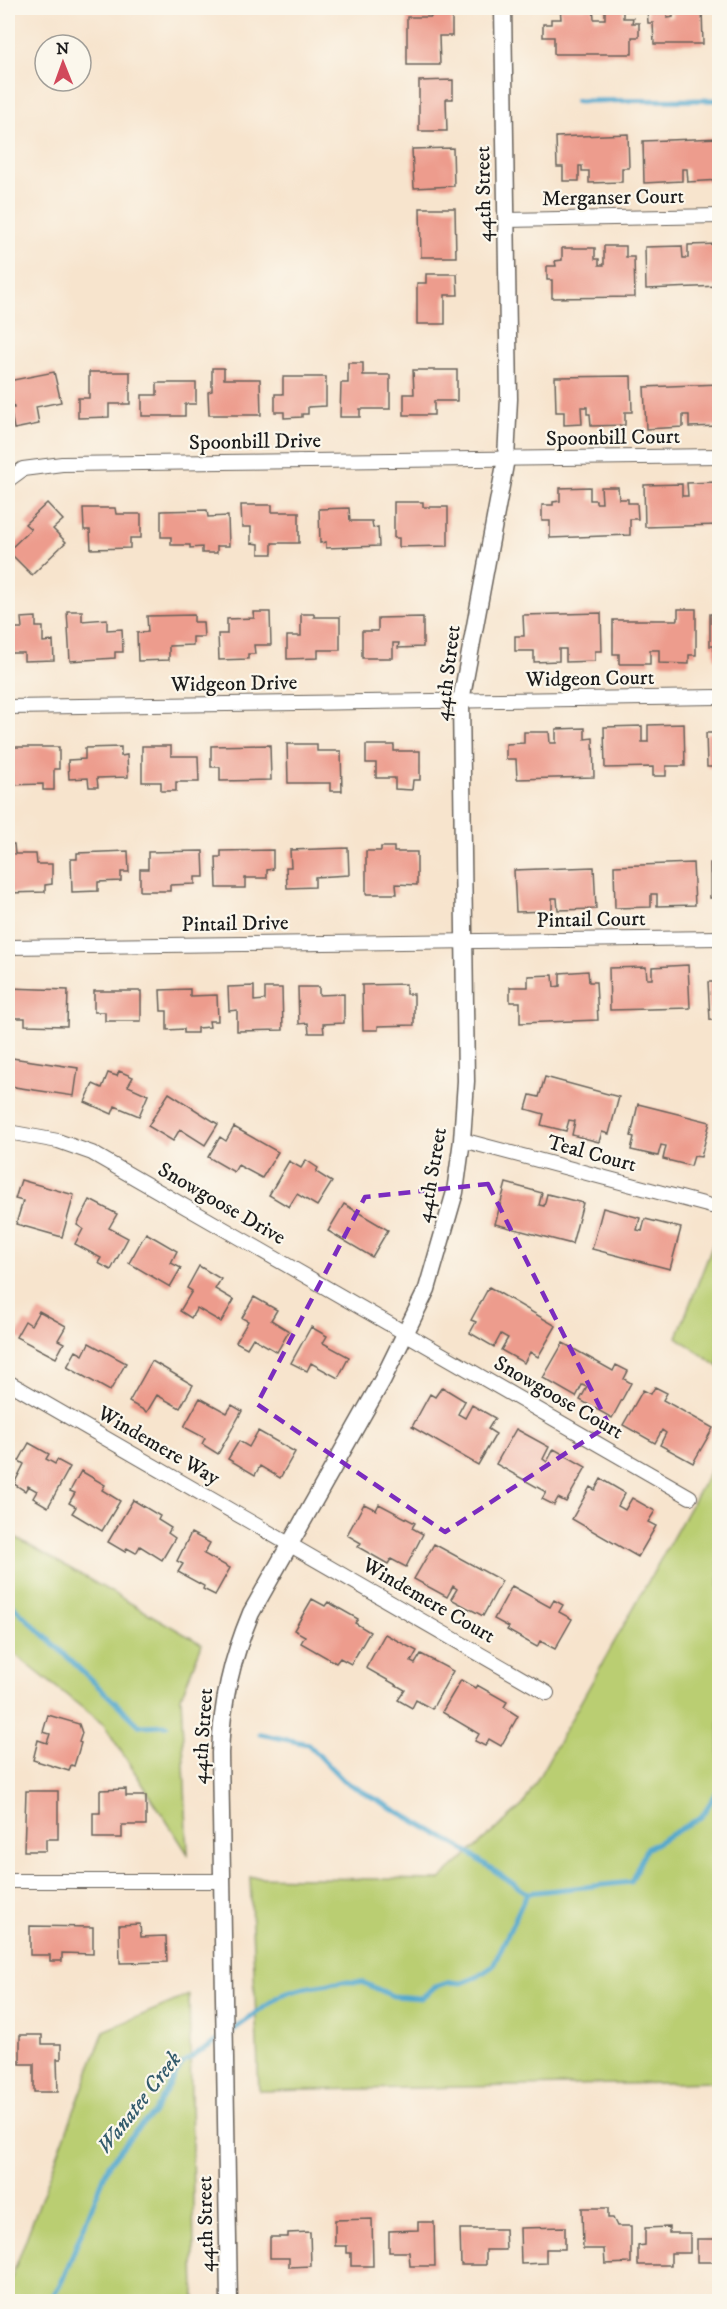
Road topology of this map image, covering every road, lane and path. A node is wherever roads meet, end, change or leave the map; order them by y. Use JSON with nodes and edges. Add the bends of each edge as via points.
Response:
{"nodes":[{"id":1,"x":503,"y":8,"type":"edge"},
{"id":2,"x":720,"y":216,"type":"edge"},
{"id":3,"x":506,"y":220,"type":"junction"},
{"id":4,"x":720,"y":456,"type":"edge"},
{"id":5,"x":507,"y":459,"type":"junction"},
{"id":6,"x":8,"y":480,"type":"edge"},
{"id":7,"x":720,"y":697,"type":"edge"},
{"id":8,"x":461,"y":701,"type":"junction"},
{"id":9,"x":8,"y":707,"type":"edge"},
{"id":10,"x":720,"y":938,"type":"edge"},
{"id":11,"x":464,"y":942,"type":"junction"},
{"id":12,"x":8,"y":947,"type":"edge"},
{"id":13,"x":8,"y":1132,"type":"edge"},
{"id":14,"x":462,"y":1140,"type":"junction"},
{"id":15,"x":711,"y":1206,"type":"dead end"},
{"id":16,"x":407,"y":1333,"type":"junction"},
{"id":17,"x":8,"y":1382,"type":"edge"},
{"id":18,"x":690,"y":1497,"type":"dead end"},
{"id":19,"x":290,"y":1544,"type":"junction"},
{"id":20,"x":547,"y":1693,"type":"dead end"},
{"id":21,"x":8,"y":1881,"type":"edge"},
{"id":22,"x":222,"y":1881,"type":"junction"},
{"id":23,"x":229,"y":2301,"type":"edge"}],
"edges":[{"from":1,"to":3,"type":"street","name":"44th Street"},
{"from":2,"to":3,"type":"street","name":"Merganser Court"},
{"from":3,"to":5,"type":"street","name":"44th Street"},
{"from":4,"to":5,"type":"street","name":"Spoonbill Court"},
{"from":5,"to":6,"type":"street","name":"Spoonbill Drive","via":[[62,464],[23,469]]},
{"from":5,"to":8,"type":"street","name":"44th Street"},
{"from":7,"to":8,"type":"street","name":"Widgeon Court"},
{"from":8,"to":9,"type":"street","name":"Widgeon Drive"},
{"from":8,"to":11,"type":"street","name":"44th Street"},
{"from":10,"to":11,"type":"street","name":"Pintail Court"},
{"from":11,"to":12,"type":"street","name":"Pintail Drive"},
{"from":11,"to":14,"type":"street","name":"44th Street","via":[[466,1081]]},
{"from":13,"to":16,"type":"street","name":"Snowgoose Drive","via":[[58,1141],[92,1153]]},
{"from":14,"to":15,"type":"street","name":"Teal Court"},
{"from":14,"to":16,"type":"street","name":"44th Street","via":[[455,1192],[442,1241],[427,1289]]},
{"from":16,"to":18,"type":"street","name":"Snowgoose Court"},
{"from":16,"to":19,"type":"street","name":"44th Street"},
{"from":17,"to":19,"type":"street","name":"Windemere Way"},
{"from":19,"to":20,"type":"street","name":"Windemere Court"},
{"from":19,"to":22,"type":"street","name":"44th Street","via":[[251,1613],[226,1685],[220,1754]]},
{"from":21,"to":22,"type":"street"},
{"from":22,"to":23,"type":"street","name":"44th Street"}]}
